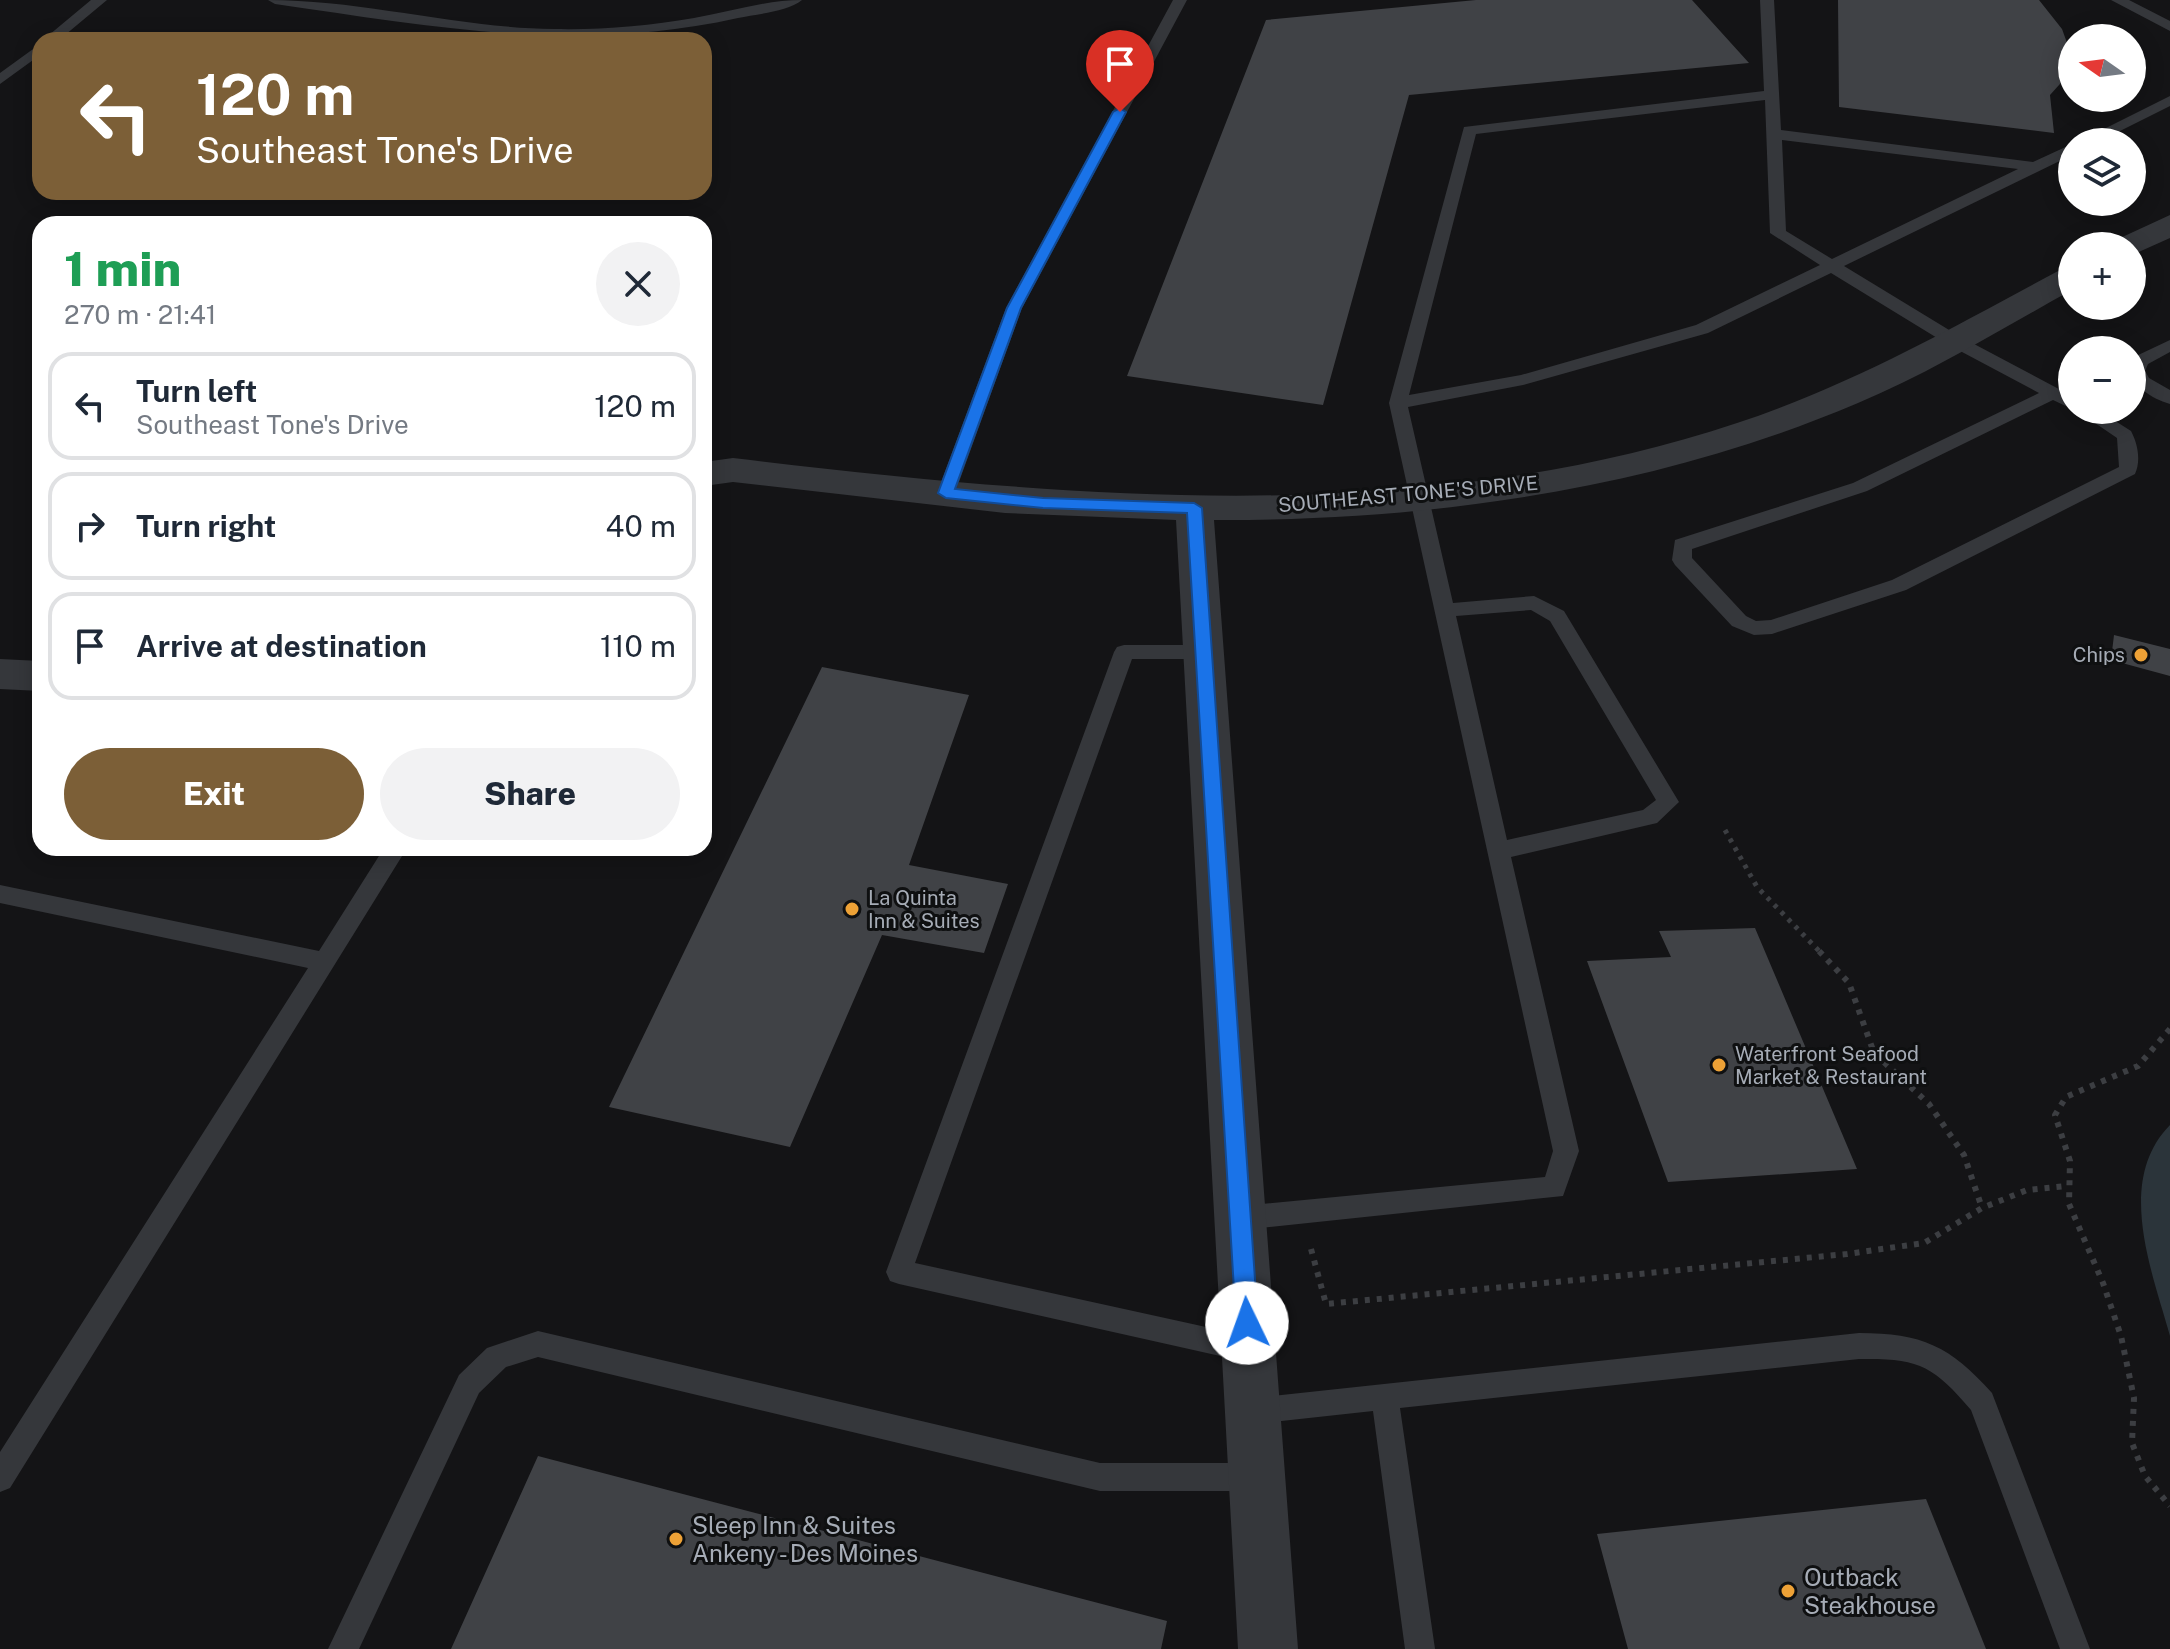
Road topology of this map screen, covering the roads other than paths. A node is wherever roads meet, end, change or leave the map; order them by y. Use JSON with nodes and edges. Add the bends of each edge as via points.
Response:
{"nodes":[{"id":1,"x":100,"y":0,"type":"edge"},
{"id":2,"x":275,"y":0,"type":"edge"},
{"id":3,"x":795,"y":0,"type":"edge"},
{"id":4,"x":1180,"y":0,"type":"edge"},
{"id":5,"x":1767,"y":0,"type":"edge"},
{"id":6,"x":2118,"y":0,"type":"edge"},
{"id":7,"x":2170,"y":27,"type":"edge"},
{"id":8,"x":60,"y":32,"type":"edge"},
{"id":9,"x":515,"y":32,"type":"edge"},
{"id":10,"x":580,"y":32,"type":"edge"},
{"id":11,"x":32,"y":54,"type":"edge"},
{"id":12,"x":0,"y":80,"type":"edge"},
{"id":13,"x":1772,"y":95,"type":"junction"},
{"id":14,"x":2170,"y":100,"type":"edge"},
{"id":15,"x":2149,"y":111,"type":"junction"},
{"id":16,"x":2170,"y":119,"type":"edge"},
{"id":17,"x":2114,"y":128,"type":"edge"},
{"id":18,"x":1773,"y":134,"type":"junction"},
{"id":19,"x":2058,"y":156,"type":"edge"},
{"id":20,"x":2036,"y":167,"type":"junction"},
{"id":21,"x":2170,"y":225,"type":"edge"},
{"id":22,"x":2146,"y":238,"type":"edge"},
{"id":23,"x":1835,"y":266,"type":"junction"},
{"id":24,"x":2058,"y":284,"type":"edge"},
{"id":25,"x":1953,"y":340,"type":"junction"},
{"id":26,"x":2170,"y":345,"type":"edge"},
{"id":27,"x":2053,"y":393,"type":"junction"},
{"id":28,"x":2058,"y":396,"type":"edge"},
{"id":29,"x":2170,"y":398,"type":"edge"},
{"id":30,"x":1398,"y":403,"type":"junction"},
{"id":31,"x":2107,"y":424,"type":"edge"},
{"id":32,"x":712,"y":473,"type":"edge"},
{"id":33,"x":946,"y":493,"type":"junction"},
{"id":34,"x":1421,"y":497,"type":"junction"},
{"id":35,"x":1194,"y":508,"type":"junction"},
{"id":36,"x":1445,"y":610,"type":"junction"},
{"id":37,"x":1204,"y":652,"type":"junction"},
{"id":38,"x":0,"y":674,"type":"edge"},
{"id":39,"x":32,"y":676,"type":"edge"},
{"id":40,"x":1499,"y":851,"type":"junction"},
{"id":41,"x":391,"y":856,"type":"edge"},
{"id":42,"x":0,"y":894,"type":"edge"},
{"id":43,"x":324,"y":962,"type":"junction"},
{"id":44,"x":1241,"y":1218,"type":"junction"},
{"id":45,"x":1249,"y":1349,"type":"junction"},
{"id":46,"x":1385,"y":1397,"type":"junction"},
{"id":47,"x":1253,"y":1411,"type":"junction"},
{"id":48,"x":1257,"y":1477,"type":"junction"},
{"id":49,"x":0,"y":1478,"type":"edge"},
{"id":50,"x":343,"y":1649,"type":"edge"},
{"id":51,"x":1268,"y":1649,"type":"edge"},
{"id":52,"x":1420,"y":1649,"type":"edge"},
{"id":53,"x":2075,"y":1649,"type":"edge"}],
"edges":[{"from":1,"to":8,"type":"lane"},
{"from":2,"to":9,"type":"lane"},
{"from":3,"to":10,"type":"lane","via":[[683,26]]},
{"from":4,"to":33,"type":"lane","via":[[1014,308]]},
{"from":5,"to":13,"type":"lane"},
{"from":6,"to":7,"type":"lane"},
{"from":11,"to":12,"type":"lane"},
{"from":13,"to":18,"type":"lane"},
{"from":13,"to":30,"type":"lane","via":[[1469,130]]},
{"from":14,"to":15,"type":"lane"},
{"from":15,"to":16,"type":"lane"},
{"from":15,"to":17,"type":"lane"},
{"from":18,"to":20,"type":"lane"},
{"from":18,"to":23,"type":"lane","via":[[1778,233]]},
{"from":19,"to":20,"type":"lane"},
{"from":20,"to":23,"type":"lane"},
{"from":21,"to":22,"type":"street"},
{"from":23,"to":25,"type":"lane"},
{"from":23,"to":30,"type":"lane","via":[[1702,329],[1523,380]]},
{"from":24,"to":25,"type":"street","name":"SOUTHEAST TONE'S DRIVE"},
{"from":25,"to":27,"type":"lane"},
{"from":25,"to":34,"type":"street","name":"SOUTHEAST TONE'S DRIVE","via":[[1844,396],[1665,455],[1575,476]]},
{"from":26,"to":29,"type":"lane","via":[[2140,361],[2136,371],[2143,382]]},
{"from":27,"to":28,"type":"lane"},
{"from":27,"to":31,"type":"lane","via":[[1860,487],[1682,545],[1682,560],[1739,621],[1754,628],[1772,627],[1899,585],[2128,470],[2125,435]]},
{"from":30,"to":34,"type":"lane"},
{"from":32,"to":33,"type":"street","name":"SOUTHEAST TONE'S DRIVE","via":[[733,470]]},
{"from":33,"to":35,"type":"street","name":"SOUTHEAST TONE'S DRIVE","via":[[1043,503]]},
{"from":34,"to":35,"type":"street","name":"SOUTHEAST TONE'S DRIVE"},
{"from":34,"to":36,"type":"lane"},
{"from":35,"to":37,"type":"street"},
{"from":36,"to":40,"type":"lane"},
{"from":36,"to":40,"type":"lane","via":[[1534,603],[1557,616],[1668,802],[1649,817]]},
{"from":37,"to":44,"type":"street"},
{"from":37,"to":45,"type":"lane","via":[[1124,652],[899,1272]]},
{"from":38,"to":39,"type":"street"},
{"from":40,"to":44,"type":"lane","via":[[1566,1151],[1554,1188]]},
{"from":41,"to":43,"type":"lane"},
{"from":42,"to":43,"type":"lane"},
{"from":43,"to":49,"type":"lane"},
{"from":44,"to":45,"type":"street"},
{"from":45,"to":47,"type":"street"},
{"from":46,"to":47,"type":"lane"},
{"from":46,"to":52,"type":"lane"},
{"from":46,"to":53,"type":"lane","via":[[1859,1346],[1898,1345],[1931,1354],[1982,1402]]},
{"from":47,"to":48,"type":"street"},
{"from":48,"to":50,"type":"lane","via":[[1100,1477],[538,1344],[497,1357],[469,1384]]},
{"from":48,"to":51,"type":"street"}]}
